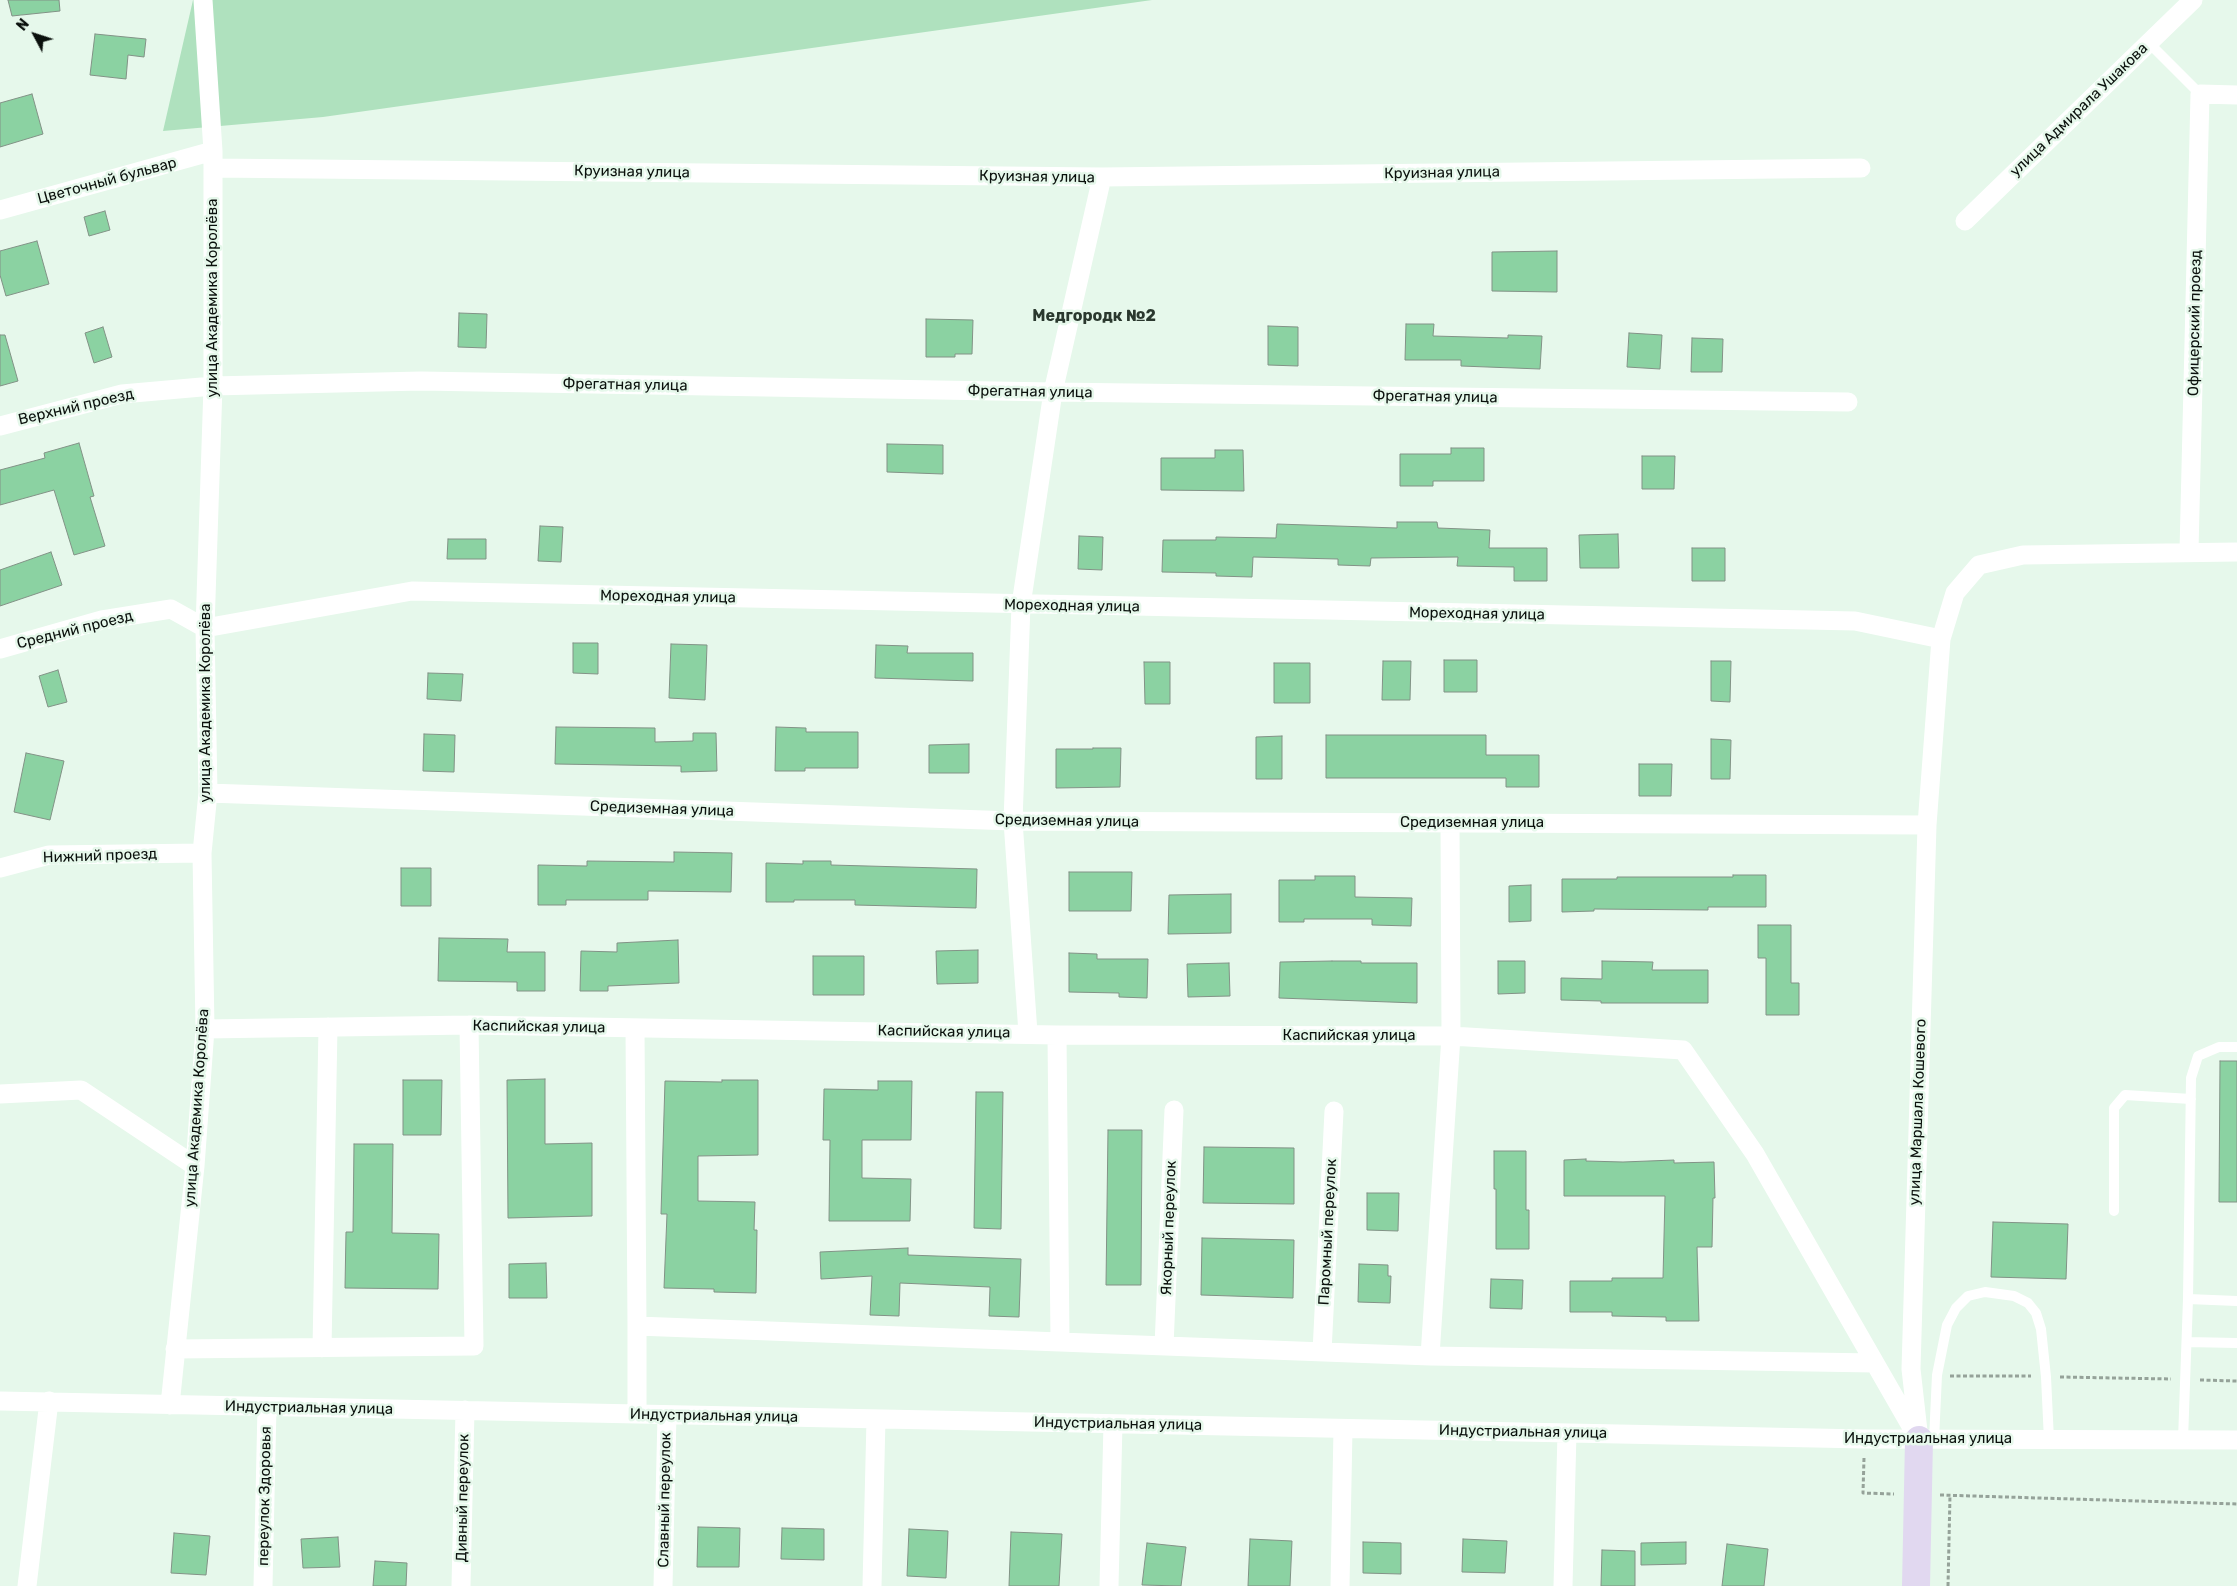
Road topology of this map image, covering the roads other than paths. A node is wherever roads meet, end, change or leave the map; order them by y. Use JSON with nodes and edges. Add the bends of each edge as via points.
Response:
{"nodes":[{"id":1,"x":203,"y":0,"type":"edge"},
{"id":2,"x":2193,"y":0,"type":"edge"},
{"id":3,"x":2149,"y":43,"type":"junction"},
{"id":4,"x":2200,"y":94,"type":"junction"},
{"id":5,"x":2237,"y":95,"type":"edge"},
{"id":6,"x":213,"y":159,"type":"junction"},
{"id":7,"x":1861,"y":168,"type":"dead end"},
{"id":8,"x":1102,"y":177,"type":"junction"},
{"id":9,"x":0,"y":210,"type":"edge"},
{"id":10,"x":1965,"y":221,"type":"dead end"},
{"id":11,"x":213,"y":386,"type":"junction"},
{"id":12,"x":1053,"y":392,"type":"junction"},
{"id":13,"x":1848,"y":402,"type":"dead end"},
{"id":14,"x":0,"y":426,"type":"edge"},
{"id":15,"x":2189,"y":551,"type":"junction"},
{"id":16,"x":2237,"y":552,"type":"edge"},
{"id":17,"x":1021,"y":605,"type":"junction"},
{"id":18,"x":205,"y":628,"type":"junction"},
{"id":19,"x":1941,"y":639,"type":"junction"},
{"id":20,"x":0,"y":649,"type":"edge"},
{"id":21,"x":208,"y":793,"type":"junction"},
{"id":22,"x":1013,"y":821,"type":"junction"},
{"id":23,"x":1450,"y":823,"type":"junction"},
{"id":24,"x":1927,"y":826,"type":"junction"},
{"id":25,"x":202,"y":852,"type":"junction"},
{"id":26,"x":0,"y":868,"type":"edge"},
{"id":27,"x":469,"y":1025,"type":"junction"},
{"id":28,"x":328,"y":1027,"type":"junction"},
{"id":29,"x":635,"y":1028,"type":"junction"},
{"id":30,"x":205,"y":1029,"type":"junction"},
{"id":31,"x":1028,"y":1033,"type":"junction"},
{"id":32,"x":1057,"y":1035,"type":"junction"},
{"id":33,"x":1451,"y":1036,"type":"junction"},
{"id":34,"x":2237,"y":1048,"type":"edge"},
{"id":35,"x":0,"y":1094,"type":"edge"},
{"id":36,"x":2191,"y":1098,"type":"junction"},
{"id":37,"x":1174,"y":1110,"type":"dead end"},
{"id":38,"x":1334,"y":1111,"type":"dead end"},
{"id":39,"x":194,"y":1166,"type":"junction"},
{"id":40,"x":2114,"y":1211,"type":"dead end"},
{"id":41,"x":2188,"y":1299,"type":"junction"},
{"id":42,"x":2237,"y":1301,"type":"edge"},
{"id":43,"x":637,"y":1326,"type":"junction"},
{"id":44,"x":1060,"y":1342,"type":"junction"},
{"id":45,"x":2187,"y":1342,"type":"junction"},
{"id":46,"x":2237,"y":1343,"type":"edge"},
{"id":47,"x":1164,"y":1346,"type":"junction"},
{"id":48,"x":322,"y":1348,"type":"junction"},
{"id":49,"x":175,"y":1349,"type":"junction"},
{"id":50,"x":1322,"y":1352,"type":"junction"},
{"id":51,"x":1430,"y":1356,"type":"junction"},
{"id":52,"x":1875,"y":1364,"type":"junction"},
{"id":53,"x":0,"y":1401,"type":"edge"},
{"id":54,"x":48,"y":1401,"type":"junction"},
{"id":55,"x":170,"y":1405,"type":"junction"},
{"id":56,"x":267,"y":1407,"type":"junction"},
{"id":57,"x":465,"y":1410,"type":"junction"},
{"id":58,"x":637,"y":1414,"type":"junction"},
{"id":59,"x":667,"y":1414,"type":"junction"},
{"id":60,"x":876,"y":1419,"type":"junction"},
{"id":61,"x":1113,"y":1424,"type":"junction"},
{"id":62,"x":1343,"y":1428,"type":"junction"},
{"id":63,"x":1567,"y":1433,"type":"junction"},
{"id":64,"x":1921,"y":1440,"type":"junction"},
{"id":65,"x":2049,"y":1440,"type":"junction"},
{"id":66,"x":2183,"y":1440,"type":"junction"},
{"id":67,"x":2237,"y":1440,"type":"edge"},
{"id":68,"x":1914,"y":1494,"type":"junction"},
{"id":69,"x":27,"y":1586,"type":"edge"},
{"id":70,"x":263,"y":1586,"type":"edge"},
{"id":71,"x":461,"y":1586,"type":"edge"},
{"id":72,"x":663,"y":1586,"type":"edge"},
{"id":73,"x":872,"y":1586,"type":"edge"},
{"id":74,"x":1110,"y":1586,"type":"edge"},
{"id":75,"x":1340,"y":1586,"type":"edge"},
{"id":76,"x":1563,"y":1586,"type":"edge"},
{"id":77,"x":1909,"y":1586,"type":"edge"},
{"id":78,"x":1916,"y":1586,"type":"edge"}],
"edges":[{"from":1,"to":6,"type":"street","name":"улица Академика Королёва"},
{"from":2,"to":3,"type":"street","name":"улица Адмирала Ушакова"},
{"from":3,"to":4,"type":"lane"},
{"from":3,"to":10,"type":"street","name":"улица Адмирала Ушакова"},
{"from":4,"to":5,"type":"street"},
{"from":4,"to":15,"type":"street","name":"Офицерский проезд"},
{"from":6,"to":8,"type":"street","name":"Круизная улица"},
{"from":6,"to":9,"type":"street","name":"Цветочный бульвар"},
{"from":6,"to":11,"type":"street","name":"улица Академика Королёва"},
{"from":7,"to":8,"type":"street","name":"Круизная улица"},
{"from":8,"to":12,"type":"street"},
{"from":11,"to":12,"type":"street","name":"Фрегатная улица","via":[[421,381]]},
{"from":11,"to":14,"type":"street","name":"Верхний проезд","via":[[122,394]]},
{"from":11,"to":18,"type":"street","name":"улица Академика Королёва"},
{"from":12,"to":13,"type":"street","name":"Фрегатная улица"},
{"from":12,"to":17,"type":"street"},
{"from":15,"to":16,"type":"street","name":"улица Маршала Кошевого"},
{"from":15,"to":19,"type":"street","name":"улица Маршала Кошевого","via":[[2023,555],[1979,565],[1955,593]]},
{"from":17,"to":18,"type":"street","name":"Мореходная улица","via":[[412,591]]},
{"from":17,"to":19,"type":"street","name":"Мореходная улица","via":[[1855,621]]},
{"from":17,"to":22,"type":"street"},
{"from":18,"to":20,"type":"street","name":"Средний проезд","via":[[171,609],[102,620]]},
{"from":18,"to":21,"type":"street","name":"улица Академика Королёва"},
{"from":19,"to":24,"type":"street","name":"улица Маршала Кошевого"},
{"from":21,"to":22,"type":"street","name":"Средиземная улица"},
{"from":21,"to":25,"type":"street","name":"улица Академика Королёва"},
{"from":22,"to":23,"type":"street","name":"Средиземная улица"},
{"from":22,"to":31,"type":"street"},
{"from":23,"to":24,"type":"street","name":"Средиземная улица"},
{"from":23,"to":33,"type":"street"},
{"from":24,"to":64,"type":"street","name":"улица Маршала Кошевого","via":[[1911,1370]]},
{"from":25,"to":26,"type":"street","name":"Нижний проезд","via":[[49,855]]},
{"from":25,"to":30,"type":"street","name":"улица Академика Королёва"},
{"from":27,"to":28,"type":"street","name":"Каспийская улица"},
{"from":27,"to":29,"type":"street","name":"Каспийская улица"},
{"from":27,"to":48,"type":"street","via":[[474,1346]]},
{"from":28,"to":30,"type":"street","name":"Каспийская улица"},
{"from":28,"to":48,"type":"street"},
{"from":29,"to":31,"type":"street","name":"Каспийская улица"},
{"from":29,"to":43,"type":"street"},
{"from":30,"to":39,"type":"street","name":"улица Академика Королёва"},
{"from":31,"to":32,"type":"street","name":"Каспийская улица"},
{"from":32,"to":33,"type":"street","name":"Каспийская улица"},
{"from":32,"to":44,"type":"street"},
{"from":33,"to":51,"type":"street"},
{"from":33,"to":52,"type":"street","name":"Каспийская улица","via":[[1684,1050],[1755,1154]]},
{"from":34,"to":36,"type":"lane","via":[[2219,1047],[2198,1056],[2191,1078]]},
{"from":35,"to":39,"type":"street","via":[[81,1090]]},
{"from":36,"to":40,"type":"lane","via":[[2125,1095],[2114,1108]]},
{"from":36,"to":41,"type":"lane"},
{"from":37,"to":47,"type":"street","name":"Якорный переулок"},
{"from":38,"to":50,"type":"street","name":"Паромный переулок"},
{"from":39,"to":49,"type":"street","name":"улица Академика Королёва"},
{"from":41,"to":42,"type":"lane"},
{"from":41,"to":45,"type":"lane"},
{"from":43,"to":44,"type":"street"},
{"from":43,"to":58,"type":"street"},
{"from":44,"to":47,"type":"street"},
{"from":45,"to":46,"type":"lane"},
{"from":45,"to":66,"type":"lane"},
{"from":47,"to":50,"type":"street"},
{"from":48,"to":49,"type":"street"},
{"from":49,"to":55,"type":"street","name":"улица Академика Королёва"},
{"from":50,"to":51,"type":"street"},
{"from":51,"to":52,"type":"street"},
{"from":52,"to":64,"type":"street"},
{"from":53,"to":54,"type":"street","name":"Индустриальная улица"},
{"from":54,"to":55,"type":"street","name":"Индустриальная улица"},
{"from":54,"to":69,"type":"street"},
{"from":55,"to":56,"type":"street","name":"Индустриальная улица"},
{"from":56,"to":57,"type":"street","name":"Индустриальная улица"},
{"from":56,"to":70,"type":"street","name":"переулок Здоровья"},
{"from":57,"to":58,"type":"street","name":"Индустриальная улица"},
{"from":57,"to":71,"type":"street","name":"Дивный переулок"},
{"from":58,"to":59,"type":"street","name":"Индустриальная улица"},
{"from":59,"to":60,"type":"street","name":"Индустриальная улица"},
{"from":59,"to":72,"type":"street","name":"Славный переулок"},
{"from":60,"to":61,"type":"street","name":"Индустриальная улица"},
{"from":60,"to":73,"type":"street"},
{"from":61,"to":62,"type":"street","name":"Индустриальная улица"},
{"from":61,"to":74,"type":"street"},
{"from":62,"to":63,"type":"street","name":"Индустриальная улица"},
{"from":62,"to":75,"type":"street"},
{"from":63,"to":64,"type":"street","name":"Индустриальная улица"},
{"from":63,"to":76,"type":"street"},
{"from":64,"to":65,"type":"street","name":"Индустриальная улица"},
{"from":64,"to":65,"type":"lane","via":[[1947,1325],[1956,1308],[1968,1296],[1985,1292],[2014,1296],[2028,1303],[2036,1313],[2041,1328],[2046,1376]]},
{"from":64,"to":68,"type":"street","name":"улица Маршала Кошевого"},
{"from":65,"to":66,"type":"street","name":"Индустриальная улица"},
{"from":66,"to":67,"type":"street","name":"Индустриальная улица"},
{"from":68,"to":77,"type":"street","name":"улица Маршала Кошевого"},
{"from":68,"to":78,"type":"street","name":"улица Маршала Кошевого"}]}
